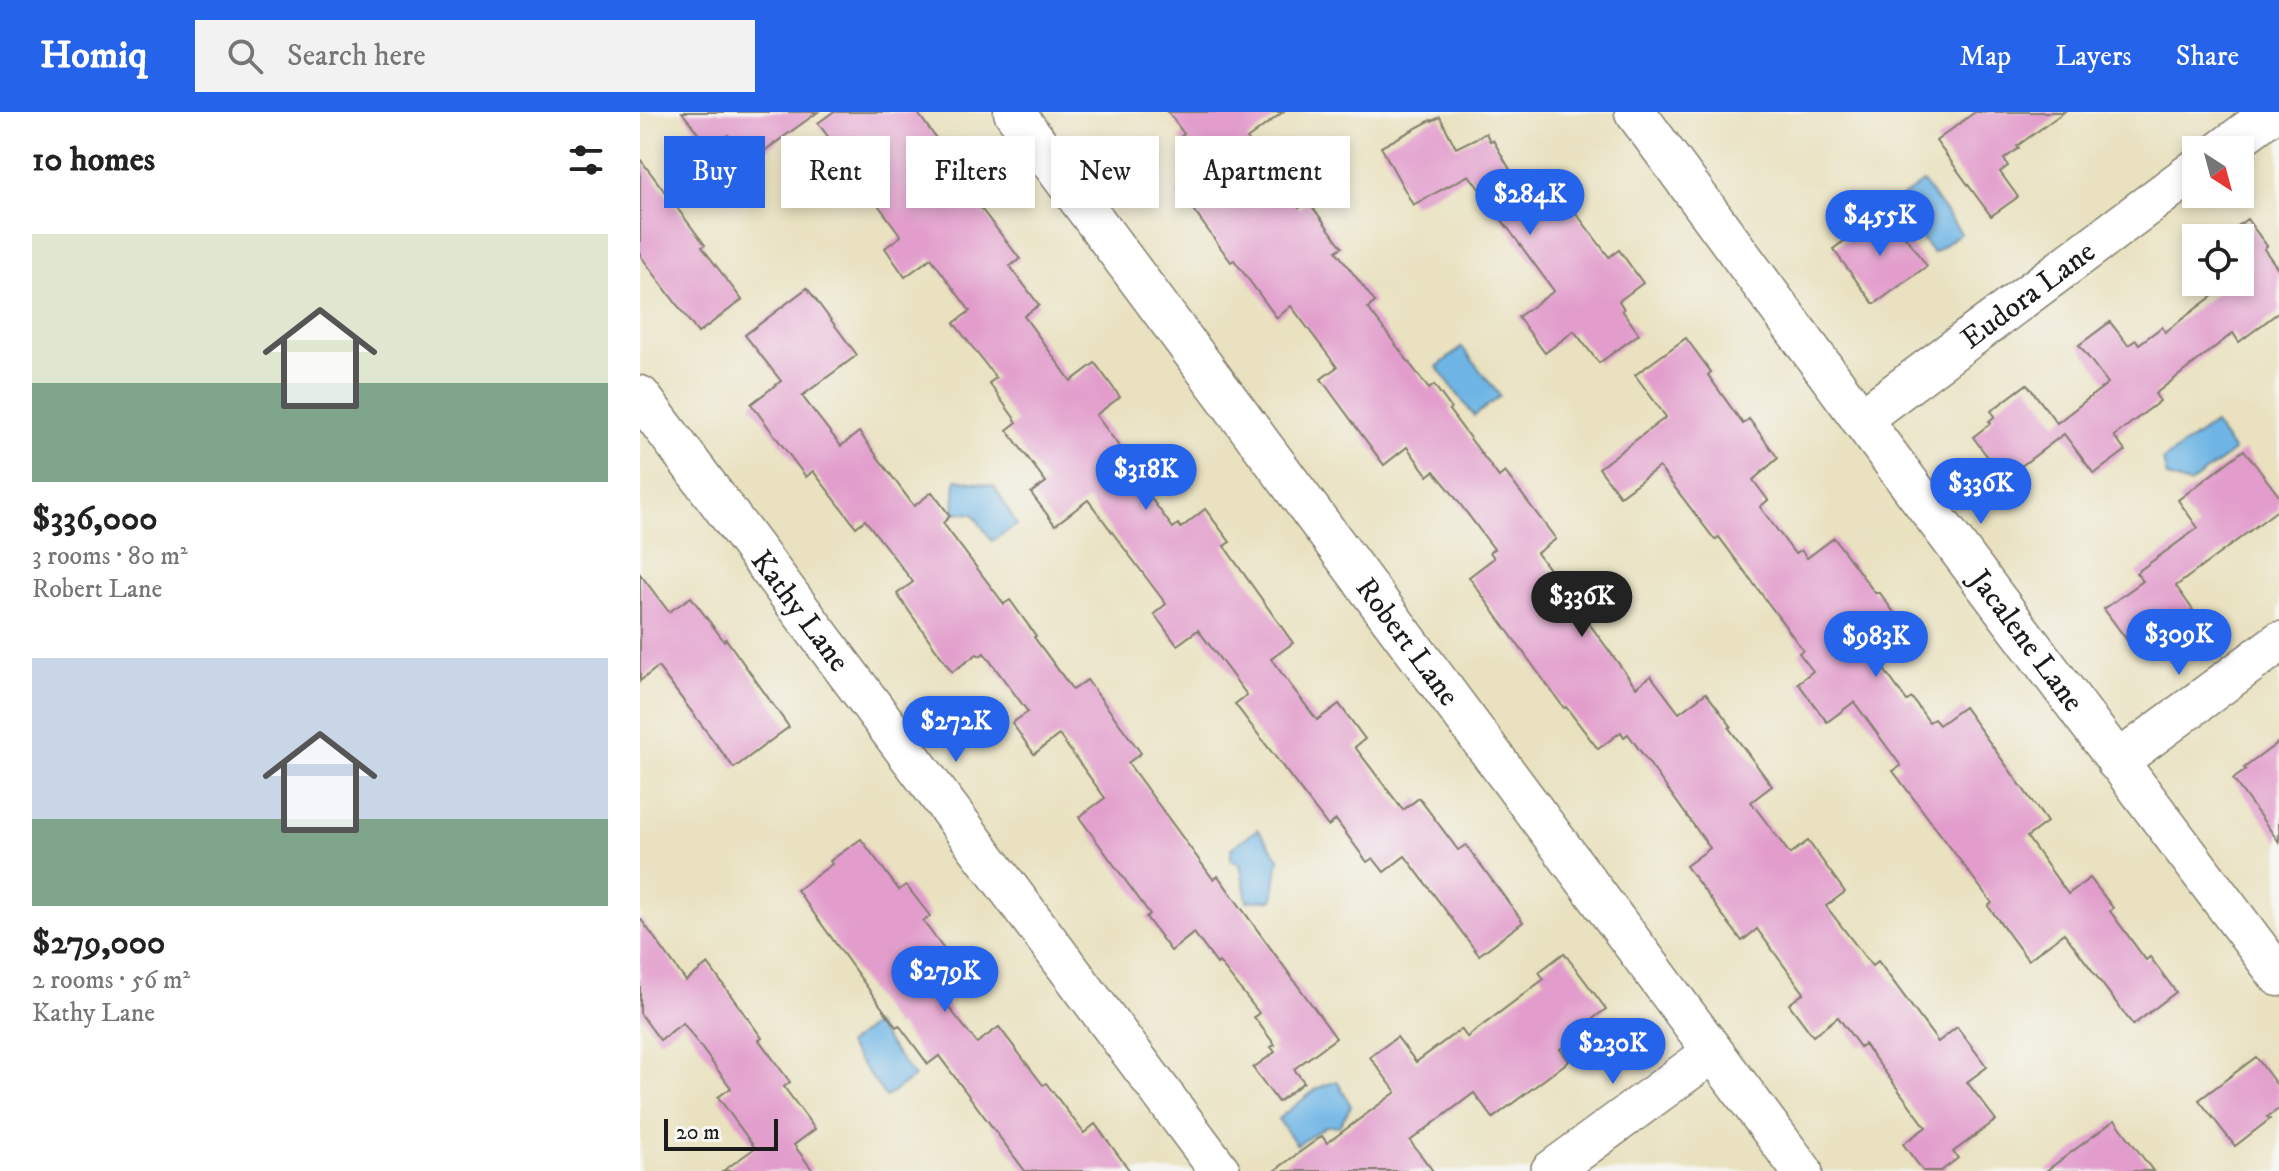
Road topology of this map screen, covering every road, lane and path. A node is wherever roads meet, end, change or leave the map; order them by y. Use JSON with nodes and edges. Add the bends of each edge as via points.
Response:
{"nodes":[{"id":1,"x":1014,"y":112,"type":"edge"},
{"id":2,"x":1635,"y":112,"type":"edge"},
{"id":3,"x":2273,"y":112,"type":"edge"},
{"id":4,"x":2241,"y":136,"type":"edge"},
{"id":5,"x":2182,"y":179,"type":"edge"},
{"id":6,"x":640,"y":396,"type":"edge"},
{"id":7,"x":1861,"y":419,"type":"junction"},
{"id":8,"x":2279,"y":642,"type":"edge"},
{"id":9,"x":2117,"y":762,"type":"junction"},
{"id":10,"x":2279,"y":976,"type":"edge"},
{"id":11,"x":1712,"y":1053,"type":"junction"},
{"id":12,"x":1220,"y":1171,"type":"edge"},
{"id":13,"x":1551,"y":1171,"type":"edge"},
{"id":14,"x":1802,"y":1171,"type":"edge"}],
"edges":[{"from":1,"to":11,"type":"street","name":"Robert Lane"},
{"from":2,"to":7,"type":"street","name":"Jacalene Lane"},
{"from":3,"to":4,"type":"street"},
{"from":5,"to":7,"type":"street","name":"Eudora Lane"},
{"from":6,"to":12,"type":"street","name":"Kathy Lane"},
{"from":7,"to":9,"type":"street","name":"Jacalene Lane"},
{"from":8,"to":9,"type":"street"},
{"from":9,"to":10,"type":"street","name":"Jacalene Lane"},
{"from":11,"to":13,"type":"street"},
{"from":11,"to":14,"type":"street","name":"Robert Lane"}]}
